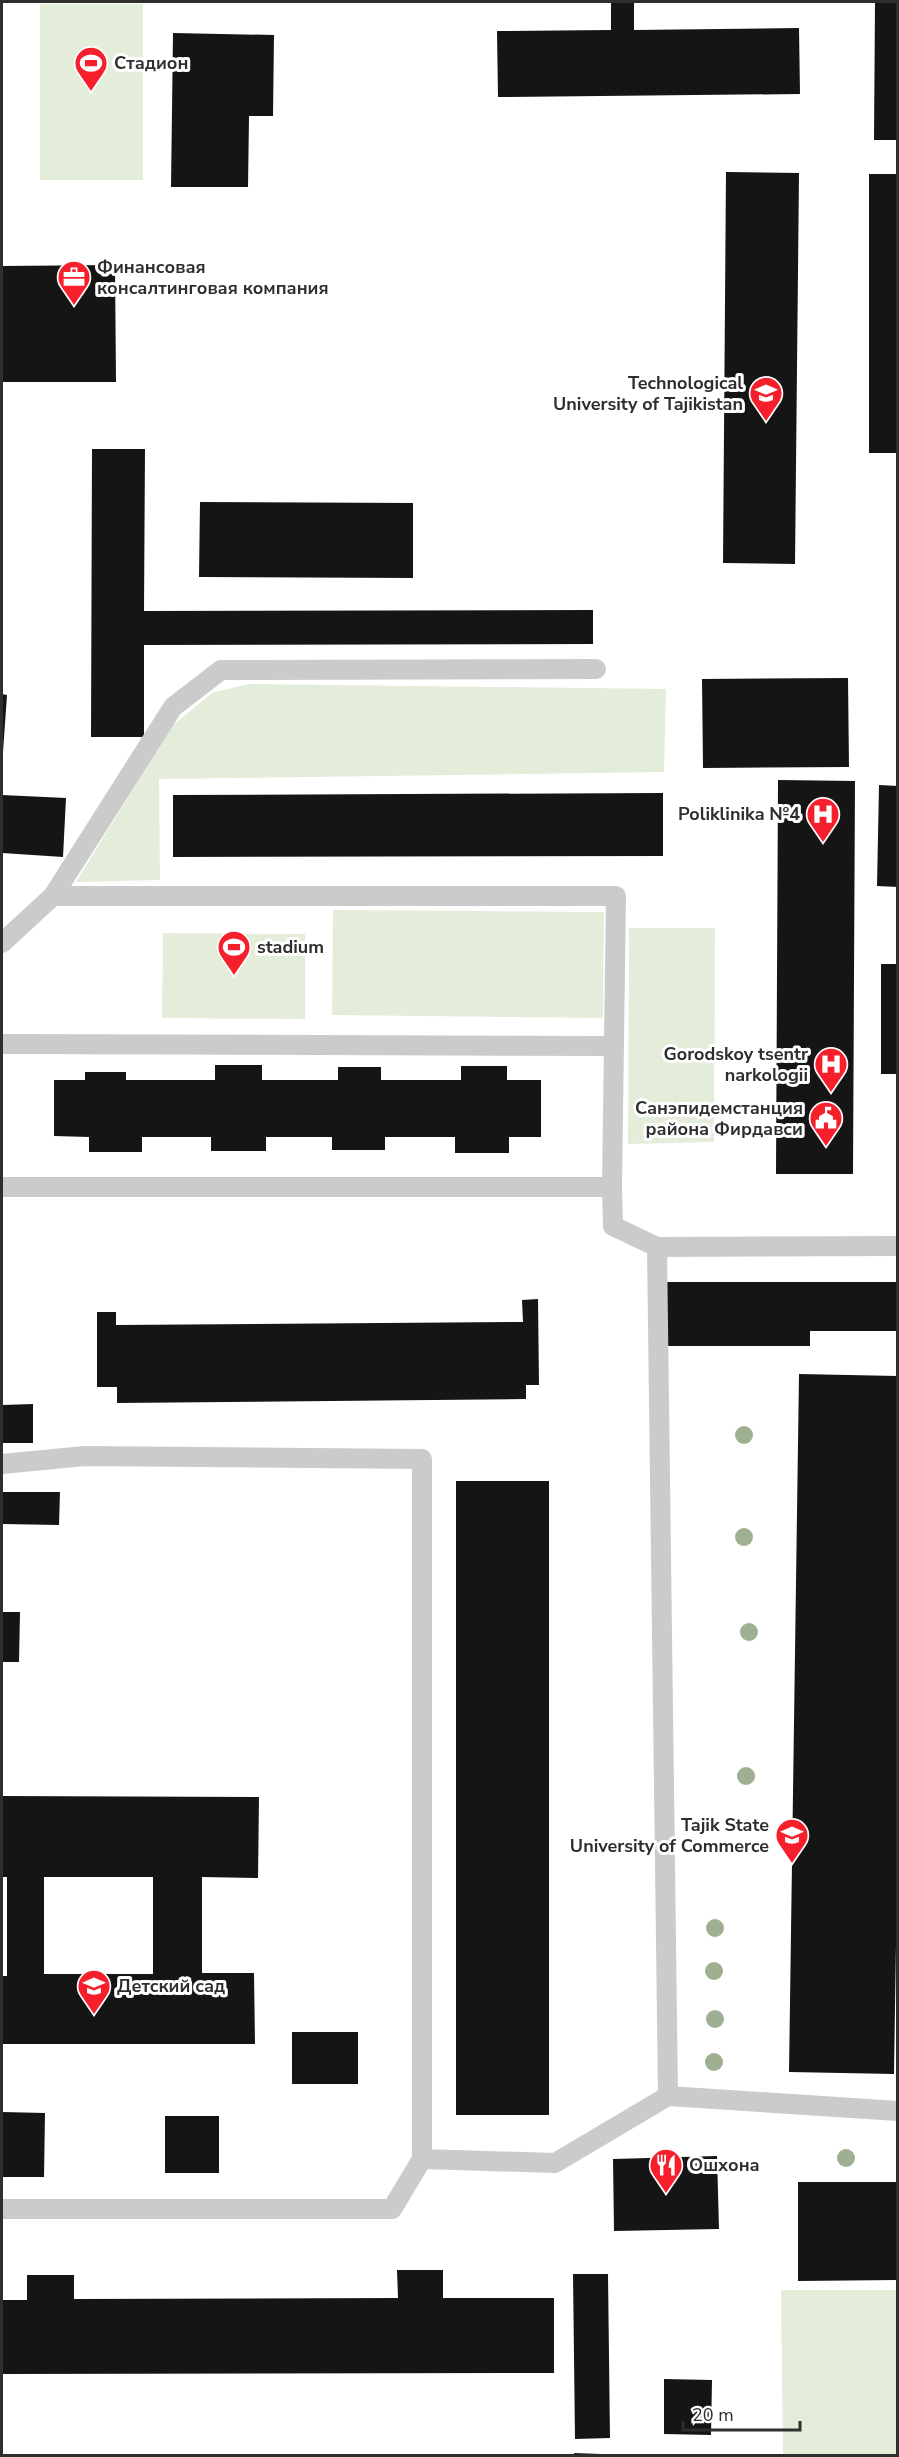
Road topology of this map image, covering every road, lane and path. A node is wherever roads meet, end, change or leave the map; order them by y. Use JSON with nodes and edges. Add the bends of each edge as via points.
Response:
{"nodes":[{"id":1,"x":596,"y":669,"type":"dead end"},
{"id":2,"x":53,"y":896,"type":"junction"},
{"id":3,"x":2,"y":943,"type":"edge"},
{"id":4,"x":2,"y":1044,"type":"edge"},
{"id":5,"x":612,"y":1046,"type":"junction"},
{"id":6,"x":2,"y":1187,"type":"edge"},
{"id":7,"x":612,"y":1187,"type":"junction"},
{"id":8,"x":897,"y":1246,"type":"edge"},
{"id":9,"x":657,"y":1247,"type":"junction"},
{"id":10,"x":2,"y":1464,"type":"edge"},
{"id":11,"x":668,"y":2096,"type":"junction"},
{"id":12,"x":897,"y":2111,"type":"edge"},
{"id":13,"x":422,"y":2159,"type":"junction"},
{"id":14,"x":2,"y":2209,"type":"edge"}],
"edges":[{"from":1,"to":2,"type":"lane","via":[[221,670],[173,707]]},
{"from":2,"to":3,"type":"lane"},
{"from":2,"to":5,"type":"lane","via":[[616,896]]},
{"from":4,"to":5,"type":"lane"},
{"from":5,"to":7,"type":"lane"},
{"from":6,"to":7,"type":"lane"},
{"from":7,"to":9,"type":"lane","via":[[613,1226]]},
{"from":8,"to":9,"type":"lane"},
{"from":9,"to":11,"type":"lane"},
{"from":10,"to":13,"type":"lane","via":[[85,1456],[422,1459]]},
{"from":11,"to":12,"type":"lane"},
{"from":11,"to":13,"type":"lane","via":[[555,2163]]},
{"from":13,"to":14,"type":"lane","via":[[392,2209]]}]}
